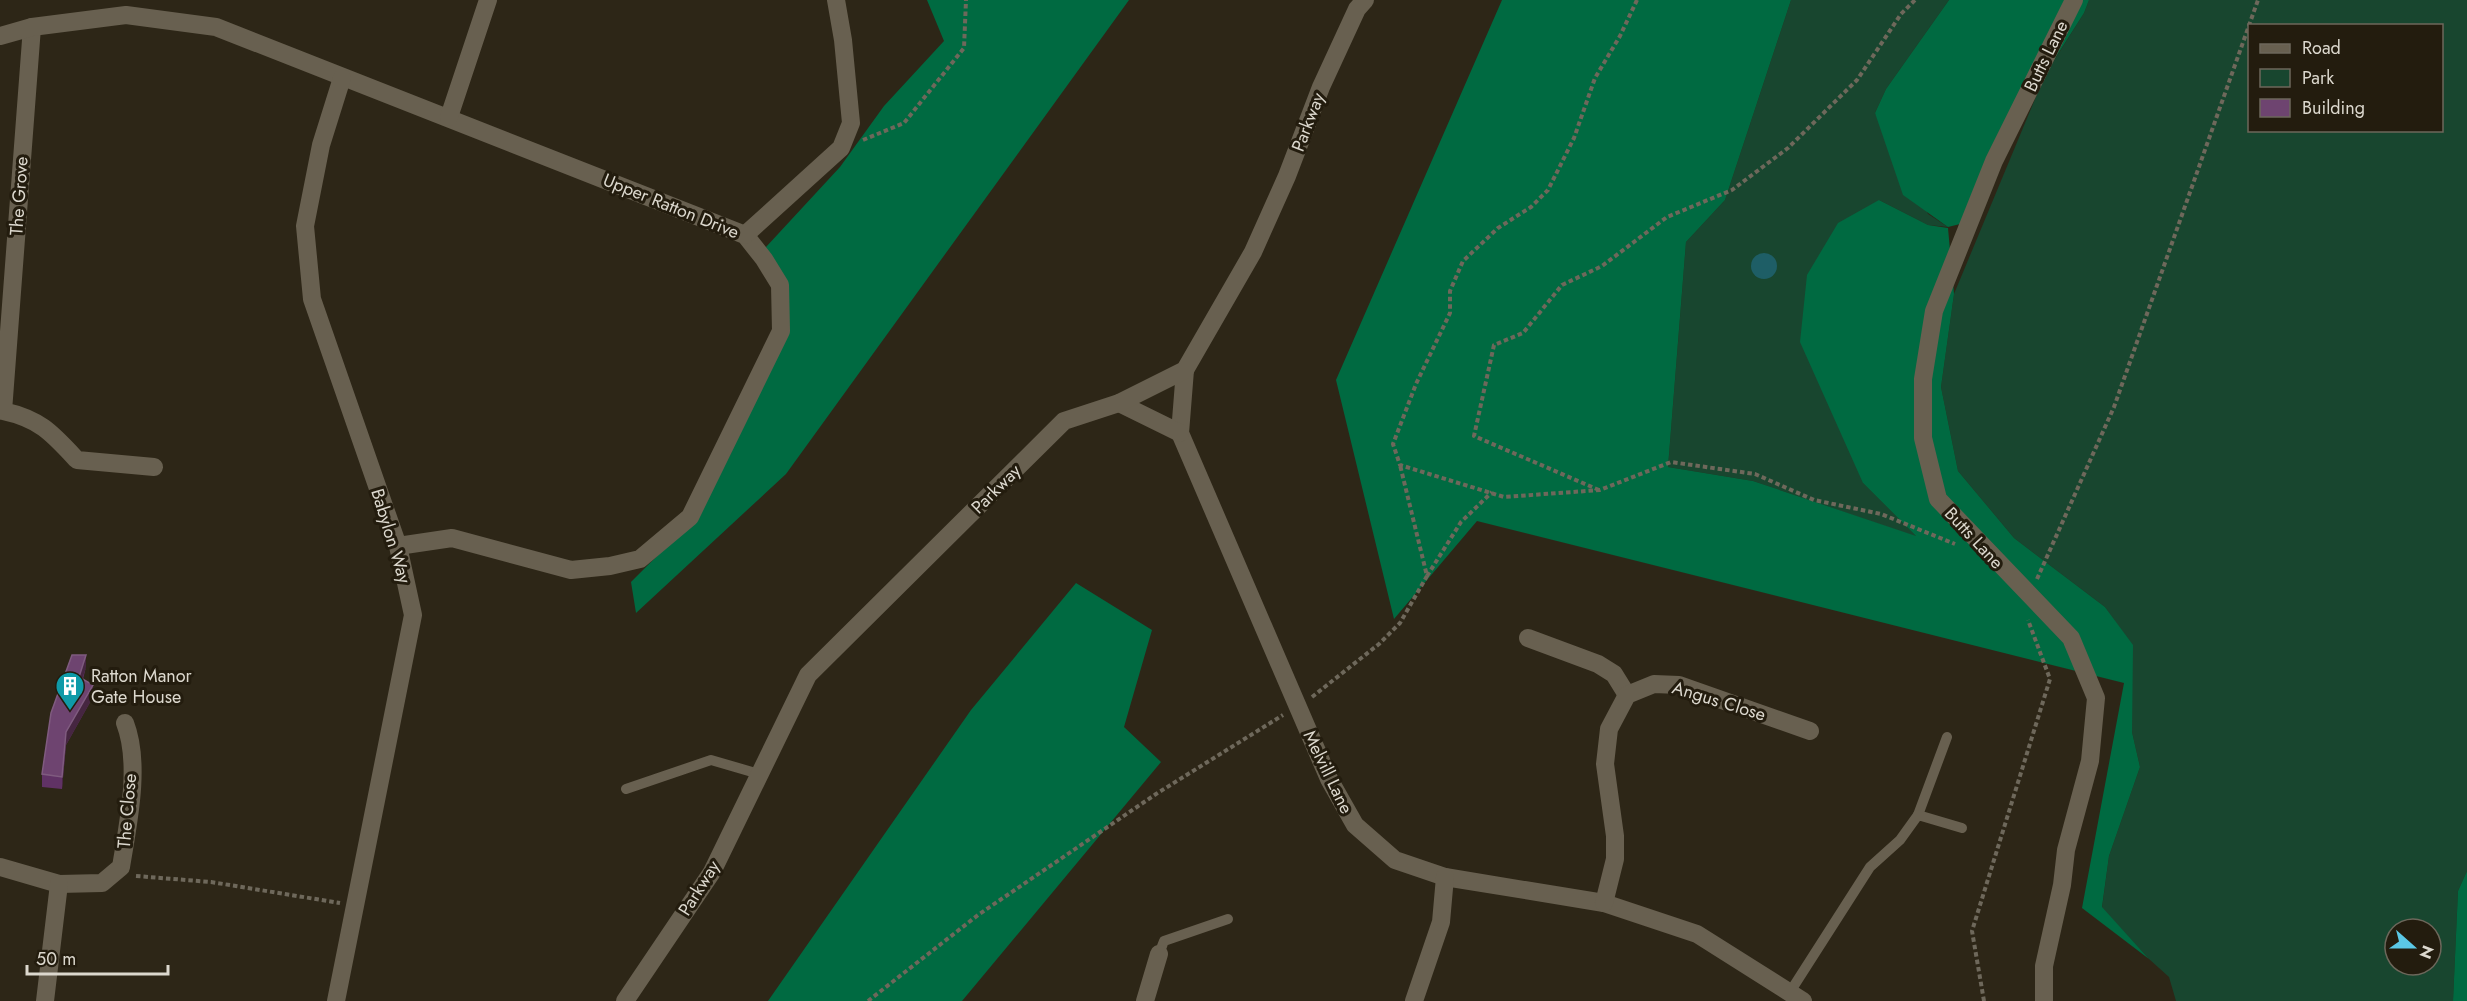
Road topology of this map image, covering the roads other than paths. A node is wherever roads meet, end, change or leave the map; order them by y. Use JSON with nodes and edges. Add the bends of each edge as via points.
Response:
{"nodes":[{"id":1,"x":488,"y":0,"type":"edge"},
{"id":2,"x":836,"y":0,"type":"edge"},
{"id":3,"x":1365,"y":0,"type":"edge"},
{"id":4,"x":2074,"y":0,"type":"edge"},
{"id":5,"x":127,"y":8,"type":"edge"},
{"id":6,"x":32,"y":27,"type":"junction"},
{"id":7,"x":0,"y":36,"type":"edge"},
{"id":8,"x":342,"y":78,"type":"junction"},
{"id":9,"x":449,"y":117,"type":"junction"},
{"id":10,"x":745,"y":235,"type":"junction"},
{"id":11,"x":1185,"y":370,"type":"junction"},
{"id":12,"x":1119,"y":403,"type":"junction"},
{"id":13,"x":1180,"y":433,"type":"junction"},
{"id":14,"x":154,"y":467,"type":"dead end"},
{"id":15,"x":398,"y":546,"type":"junction"},
{"id":16,"x":1528,"y":638,"type":"dead end"},
{"id":17,"x":1627,"y":695,"type":"junction"},
{"id":18,"x":125,"y":723,"type":"dead end"},
{"id":19,"x":1810,"y":731,"type":"dead end"},
{"id":20,"x":1947,"y":737,"type":"dead end"},
{"id":21,"x":759,"y":774,"type":"junction"},
{"id":22,"x":626,"y":789,"type":"dead end"},
{"id":23,"x":1918,"y":814,"type":"junction"},
{"id":24,"x":1962,"y":828,"type":"dead end"},
{"id":25,"x":0,"y":867,"type":"edge"},
{"id":26,"x":1445,"y":877,"type":"junction"},
{"id":27,"x":59,"y":884,"type":"junction"},
{"id":28,"x":1604,"y":903,"type":"junction"},
{"id":29,"x":1228,"y":919,"type":"dead end"},
{"id":30,"x":1159,"y":954,"type":"joint"},
{"id":31,"x":1797,"y":996,"type":"edge"},
{"id":32,"x":45,"y":1001,"type":"edge"},
{"id":33,"x":336,"y":1001,"type":"edge"},
{"id":34,"x":625,"y":1001,"type":"edge"},
{"id":35,"x":1145,"y":1001,"type":"edge"},
{"id":36,"x":1414,"y":1001,"type":"edge"},
{"id":37,"x":2044,"y":1001,"type":"edge"}],
"edges":[{"from":1,"to":9,"type":"street"},
{"from":2,"to":10,"type":"street","via":[[851,123],[841,148]]},
{"from":3,"to":11,"type":"street","name":"Parkway","via":[[1357,9],[1321,87],[1253,252]]},
{"from":4,"to":37,"type":"street","name":"Butts Lane","via":[[1994,161],[1934,311],[1923,379],[1923,438],[1938,499],[2071,638],[2096,698],[2090,761],[2066,850],[2044,966]]},
{"from":5,"to":6,"type":"street","name":"Upper Ratton Drive"},
{"from":5,"to":8,"type":"street","name":"Upper Ratton Drive","via":[[216,27]]},
{"from":6,"to":7,"type":"street","name":"Upper Ratton Drive"},
{"from":6,"to":14,"type":"street","name":"The Grove","via":[[3,411],[29,417],[77,460]]},
{"from":8,"to":9,"type":"street","name":"Upper Ratton Drive"},
{"from":8,"to":15,"type":"street","name":"Babylon Way","via":[[321,145],[305,226],[312,299]]},
{"from":9,"to":10,"type":"street","name":"Upper Ratton Drive"},
{"from":10,"to":15,"type":"street","name":"Upper Ratton Drive","via":[[780,285],[781,332],[690,517],[640,559],[571,570],[452,537]]},
{"from":11,"to":12,"type":"street","name":"Parkway"},
{"from":11,"to":13,"type":"street"},
{"from":12,"to":13,"type":"street"},
{"from":12,"to":21,"type":"street","name":"Parkway","via":[[1064,421],[808,675]]},
{"from":13,"to":26,"type":"street","name":"Melvill Lane","via":[[1329,779],[1354,825],[1395,860]]},
{"from":15,"to":33,"type":"street","name":"Babylon Way","via":[[413,615]]},
{"from":16,"to":17,"type":"street","via":[[1598,664],[1614,674]]},
{"from":17,"to":19,"type":"street","name":"Angus Close","via":[[1654,684],[1679,685]]},
{"from":17,"to":28,"type":"street","via":[[1607,740],[1605,764],[1615,859]]},
{"from":18,"to":27,"type":"street","name":"The Close","via":[[131,739],[130,808],[121,867],[102,883]]},
{"from":20,"to":23,"type":"lane"},
{"from":21,"to":22,"type":"lane","via":[[711,760]]},
{"from":21,"to":34,"type":"street","name":"Parkway","via":[[711,872]]},
{"from":23,"to":24,"type":"lane"},
{"from":23,"to":31,"type":"lane","via":[[1900,840],[1870,867]]},
{"from":25,"to":27,"type":"street","name":"The Close"},
{"from":26,"to":28,"type":"street","name":"Melvill Lane"},
{"from":26,"to":36,"type":"street","via":[[1441,922]]},
{"from":27,"to":32,"type":"street"},
{"from":28,"to":31,"type":"street","name":"Melvill Lane","via":[[1697,934]]},
{"from":29,"to":30,"type":"lane","via":[[1164,941]]},
{"from":30,"to":35,"type":"street"}]}
